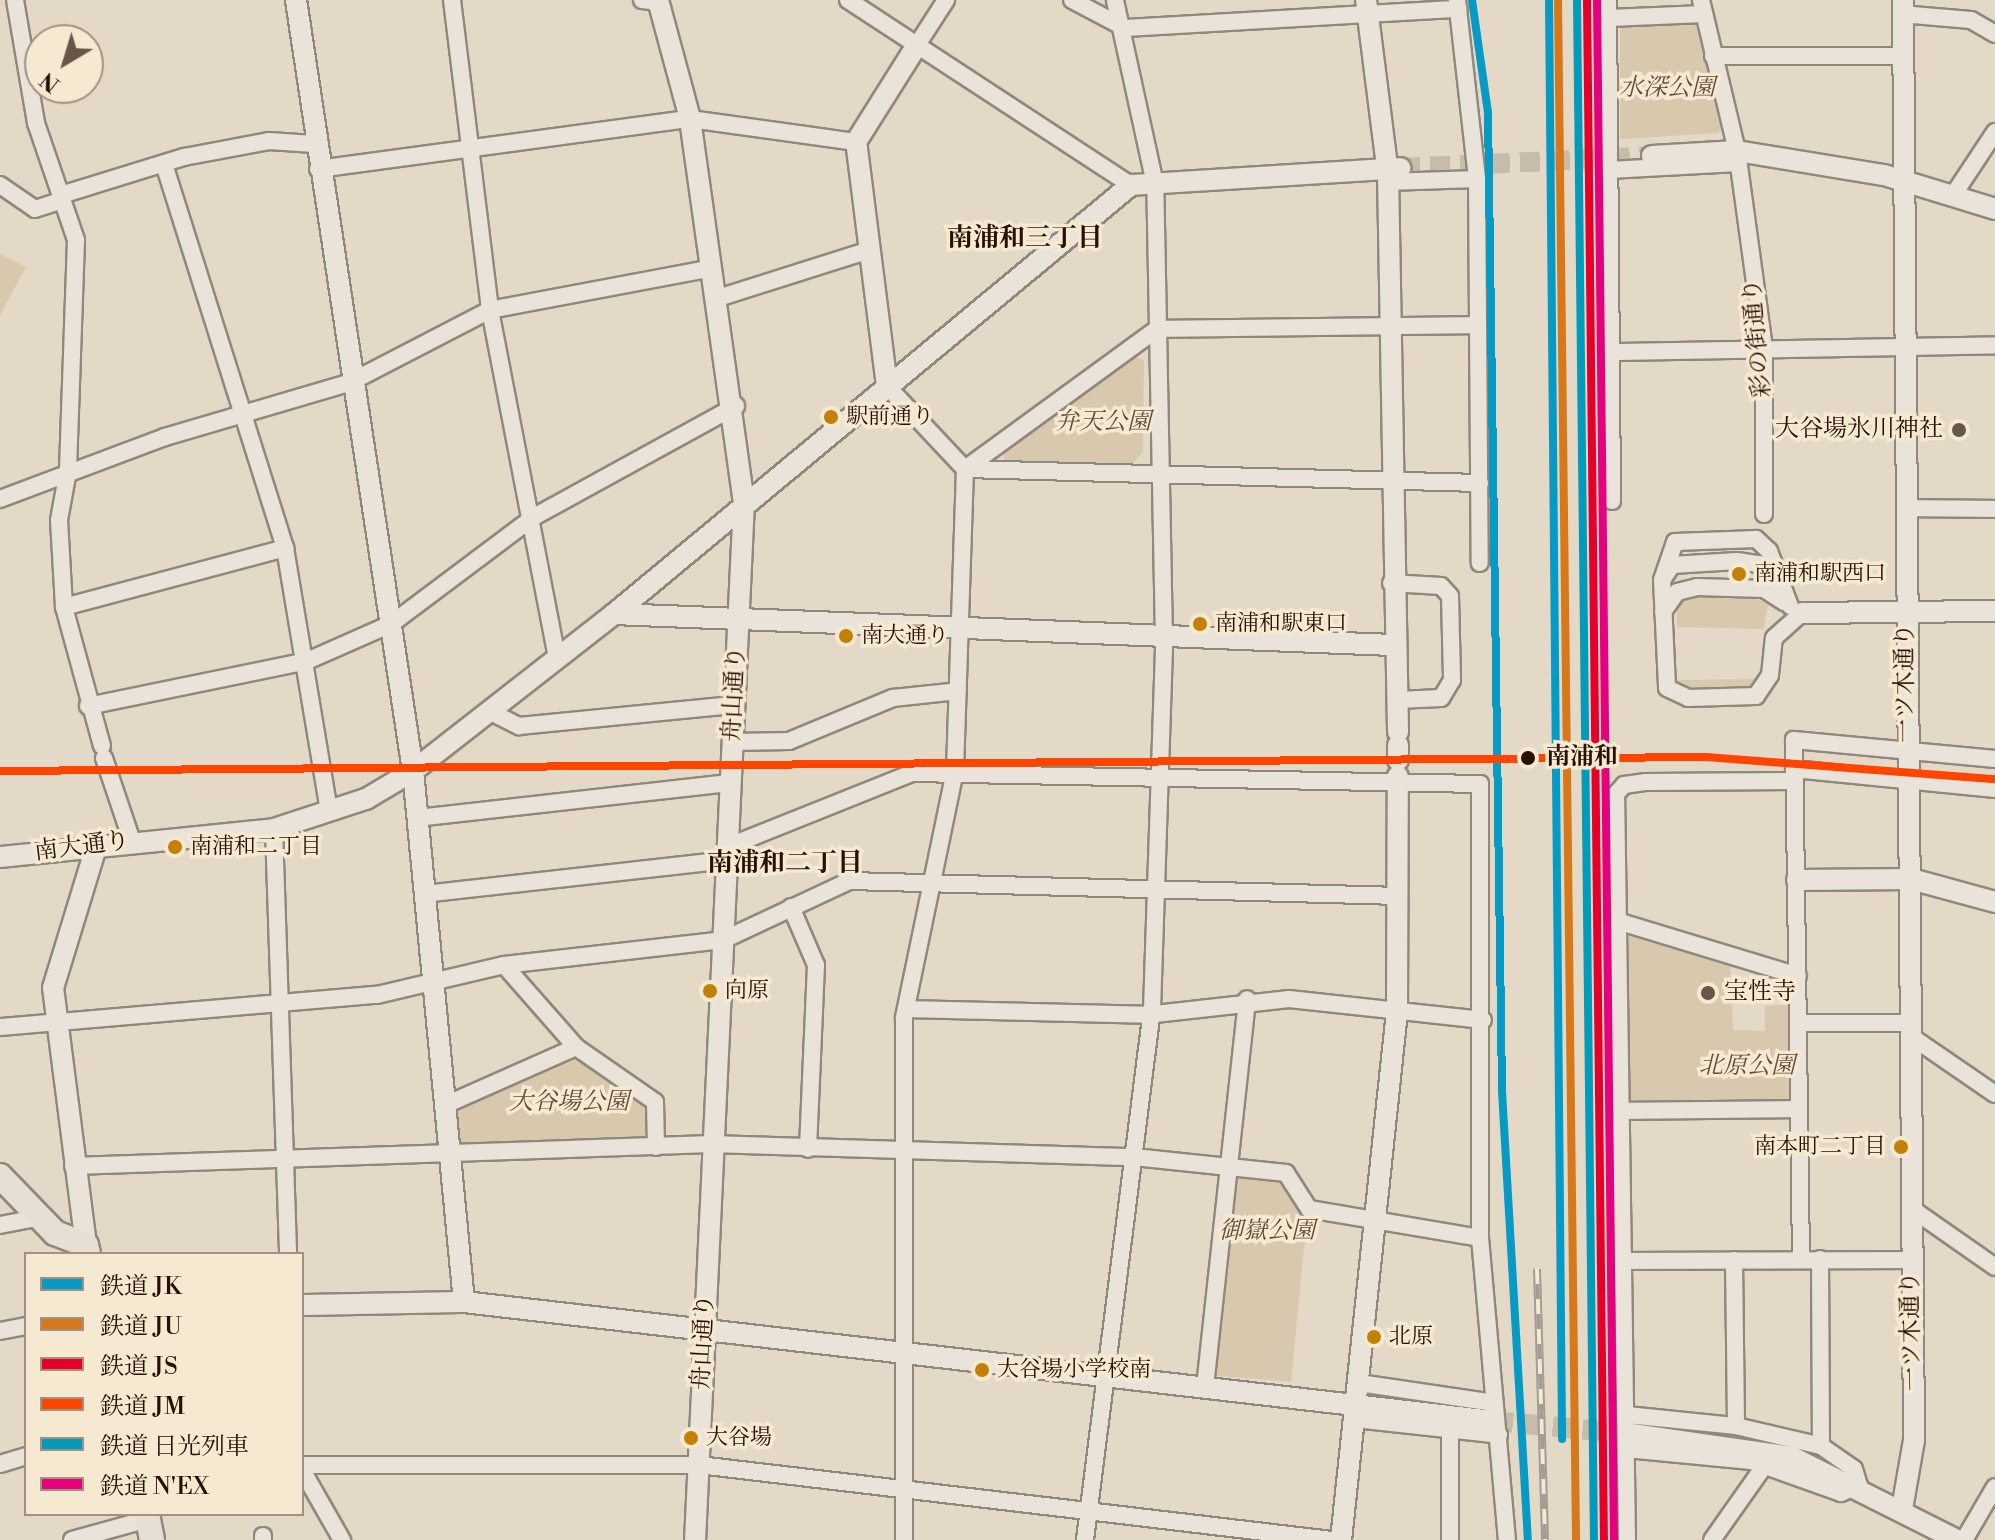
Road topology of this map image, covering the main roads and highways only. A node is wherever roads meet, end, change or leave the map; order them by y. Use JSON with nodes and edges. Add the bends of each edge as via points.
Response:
{"nodes":[{"id":1,"x":0,"y":1176,"type":"edge"},
{"id":2,"x":87,"y":1250,"type":"edge"}],
"edges":[{"from":1,"to":2,"type":"main road","via":[[41,1217]]}]}
